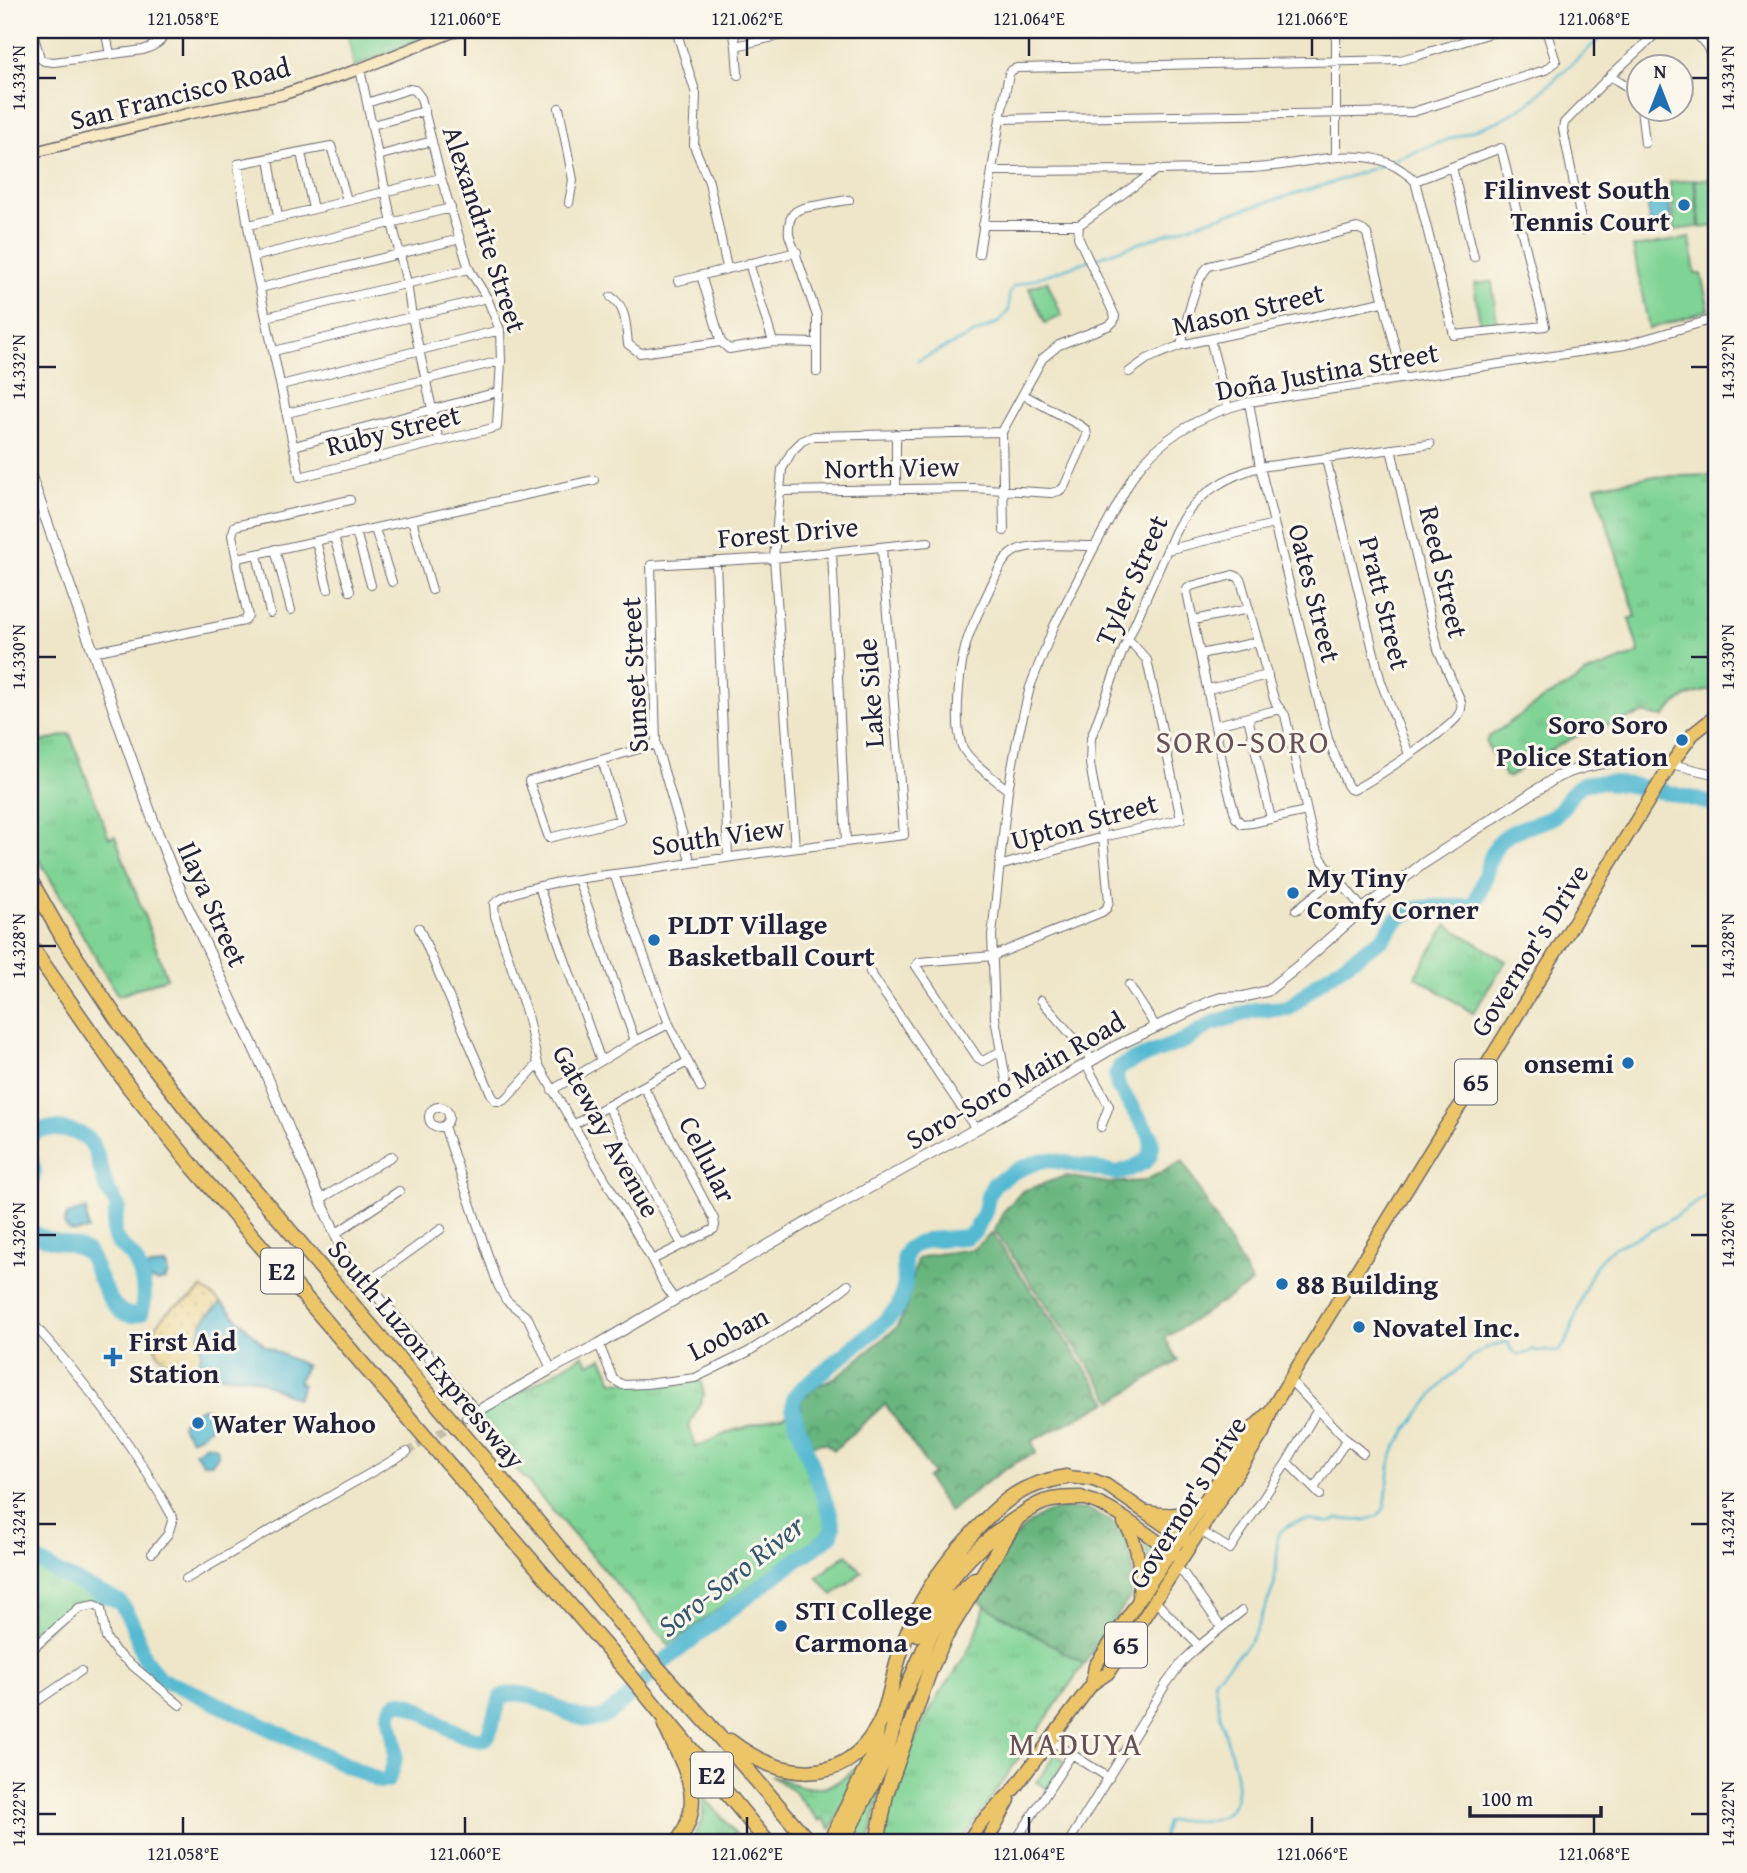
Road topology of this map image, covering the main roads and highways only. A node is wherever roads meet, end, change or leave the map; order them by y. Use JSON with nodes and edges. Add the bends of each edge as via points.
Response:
{"nodes":[{"id":1,"x":458,"y":30,"type":"edge"},
{"id":2,"x":30,"y":153,"type":"edge"},
{"id":3,"x":1717,"y":715,"type":"edge"},
{"id":4,"x":30,"y":880,"type":"edge"},
{"id":5,"x":30,"y":945,"type":"edge"},
{"id":6,"x":1271,"y":1410,"type":"junction"},
{"id":7,"x":1066,"y":1477,"type":"joint"},
{"id":8,"x":1081,"y":1498,"type":"joint"},
{"id":9,"x":1205,"y":1503,"type":"junction"},
{"id":10,"x":1144,"y":1511,"type":"junction"},
{"id":11,"x":1118,"y":1515,"type":"junction"},
{"id":12,"x":1018,"y":1517,"type":"junction"},
{"id":13,"x":1186,"y":1541,"type":"junction"},
{"id":14,"x":1176,"y":1559,"type":"junction"},
{"id":15,"x":992,"y":1563,"type":"junction"},
{"id":16,"x":1139,"y":1601,"type":"junction"},
{"id":17,"x":1092,"y":1684,"type":"junction"},
{"id":18,"x":899,"y":1706,"type":"junction"},
{"id":19,"x":659,"y":1711,"type":"junction"},
{"id":20,"x":710,"y":1726,"type":"junction"},
{"id":21,"x":877,"y":1728,"type":"junction"},
{"id":22,"x":1014,"y":1789,"type":"junction"},
{"id":23,"x":844,"y":1833,"type":"edge"},
{"id":24,"x":677,"y":1843,"type":"edge"},
{"id":25,"x":768,"y":1843,"type":"edge"},
{"id":26,"x":810,"y":1843,"type":"edge"},
{"id":27,"x":829,"y":1843,"type":"edge"},
{"id":28,"x":877,"y":1843,"type":"edge"},
{"id":29,"x":967,"y":1843,"type":"edge"},
{"id":30,"x":986,"y":1843,"type":"edge"}],
"edges":[{"from":1,"to":2,"type":"main road","name":"San Francisco Road","via":[[281,95]]},
{"from":3,"to":6,"type":"highway","name":"Governor's Drive","number":"65","via":[[1693,734],[1668,768]]},
{"from":4,"to":20,"type":"highway","name":"South Luzon Expressway","number":"E2","via":[[121,1025],[196,1121]]},
{"from":5,"to":19,"type":"highway","name":"South Luzon Expressway","number":"E2","via":[[129,1087],[186,1158]]},
{"from":6,"to":9,"type":"highway","name":"Governor's Drive","number":"65","via":[[1254,1427]]},
{"from":6,"to":13,"type":"highway","name":"Governor's Drive","number":"65","via":[[1263,1433],[1199,1530]]},
{"from":7,"to":10,"type":"highway","via":[[1099,1482]]},
{"from":7,"to":21,"type":"highway","via":[[1035,1485],[1004,1501],[945,1564],[903,1644]]},
{"from":8,"to":11,"type":"highway"},
{"from":8,"to":12,"type":"highway","via":[[1043,1503]]},
{"from":9,"to":10,"type":"highway","via":[[1181,1514]]},
{"from":9,"to":13,"type":"highway","name":"Governor's Drive","number":"65"},
{"from":10,"to":13,"type":"highway"},
{"from":11,"to":14,"type":"highway"},
{"from":11,"to":16,"type":"highway","via":[[1135,1545]]},
{"from":12,"to":15,"type":"highway"},
{"from":12,"to":18,"type":"highway","via":[[975,1550],[938,1597],[909,1652]]},
{"from":13,"to":14,"type":"highway","name":"Governor's Drive","number":"65"},
{"from":14,"to":16,"type":"highway","name":"Governor's Drive","number":"65"},
{"from":14,"to":17,"type":"highway","name":"Governor's Drive","number":"65","via":[[1108,1673]]},
{"from":15,"to":18,"type":"highway","via":[[947,1607]]},
{"from":15,"to":28,"type":"highway","via":[[945,1637],[924,1683],[887,1794]]},
{"from":16,"to":17,"type":"highway","name":"Governor's Drive","number":"65","via":[[1095,1666]]},
{"from":17,"to":22,"type":"highway","name":"Governor's Drive","number":"65"},
{"from":18,"to":23,"type":"highway","via":[[885,1758]]},
{"from":19,"to":24,"type":"highway","via":[[692,1791],[691,1815]]},
{"from":19,"to":25,"type":"highway","name":"South Luzon Expressway","number":"E2"},
{"from":20,"to":21,"type":"highway","via":[[763,1762],[803,1772],[838,1766]]},
{"from":20,"to":26,"type":"highway","name":"South Luzon Expressway","number":"E2"},
{"from":21,"to":23,"type":"highway","via":[[874,1754]]},
{"from":22,"to":29,"type":"highway","name":"Governor's Drive","number":"65"},
{"from":22,"to":30,"type":"highway","name":"Governor's Drive","number":"65"},
{"from":23,"to":27,"type":"highway"}]}
